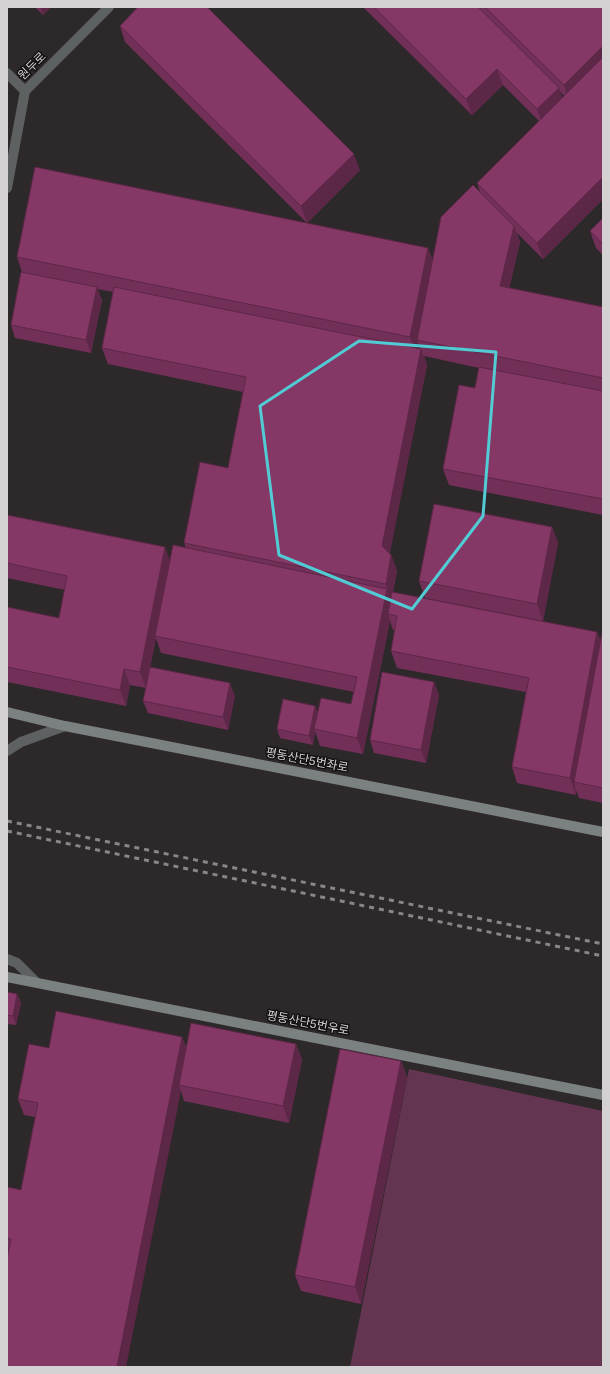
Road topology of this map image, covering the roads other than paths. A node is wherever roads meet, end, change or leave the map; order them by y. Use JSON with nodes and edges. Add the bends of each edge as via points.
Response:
{"nodes":[{"id":1,"x":109,"y":7,"type":"edge"},
{"id":2,"x":7,"y":74,"type":"edge"},
{"id":3,"x":26,"y":92,"type":"junction"},
{"id":4,"x":7,"y":188,"type":"edge"},
{"id":5,"x":7,"y":712,"type":"edge"},
{"id":6,"x":65,"y":726,"type":"junction"},
{"id":7,"x":7,"y":751,"type":"edge"},
{"id":8,"x":603,"y":832,"type":"edge"},
{"id":9,"x":7,"y":959,"type":"edge"},
{"id":10,"x":7,"y":977,"type":"edge"},
{"id":11,"x":36,"y":982,"type":"junction"},
{"id":12,"x":603,"y":1095,"type":"edge"}],
"edges":[{"from":1,"to":3,"type":"street","name":"원두로"},
{"from":2,"to":3,"type":"street"},
{"from":3,"to":4,"type":"street","name":"원두로"},
{"from":5,"to":6,"type":"street","name":"평동산단5번좌로"},
{"from":6,"to":7,"type":"street","via":[[21,742]]},
{"from":6,"to":8,"type":"street","name":"평동산단5번좌로"},
{"from":9,"to":11,"type":"street","via":[[17,963]]},
{"from":10,"to":11,"type":"street","name":"평동산단5번우로"},
{"from":11,"to":12,"type":"street","name":"평동산단5번우로"}]}
